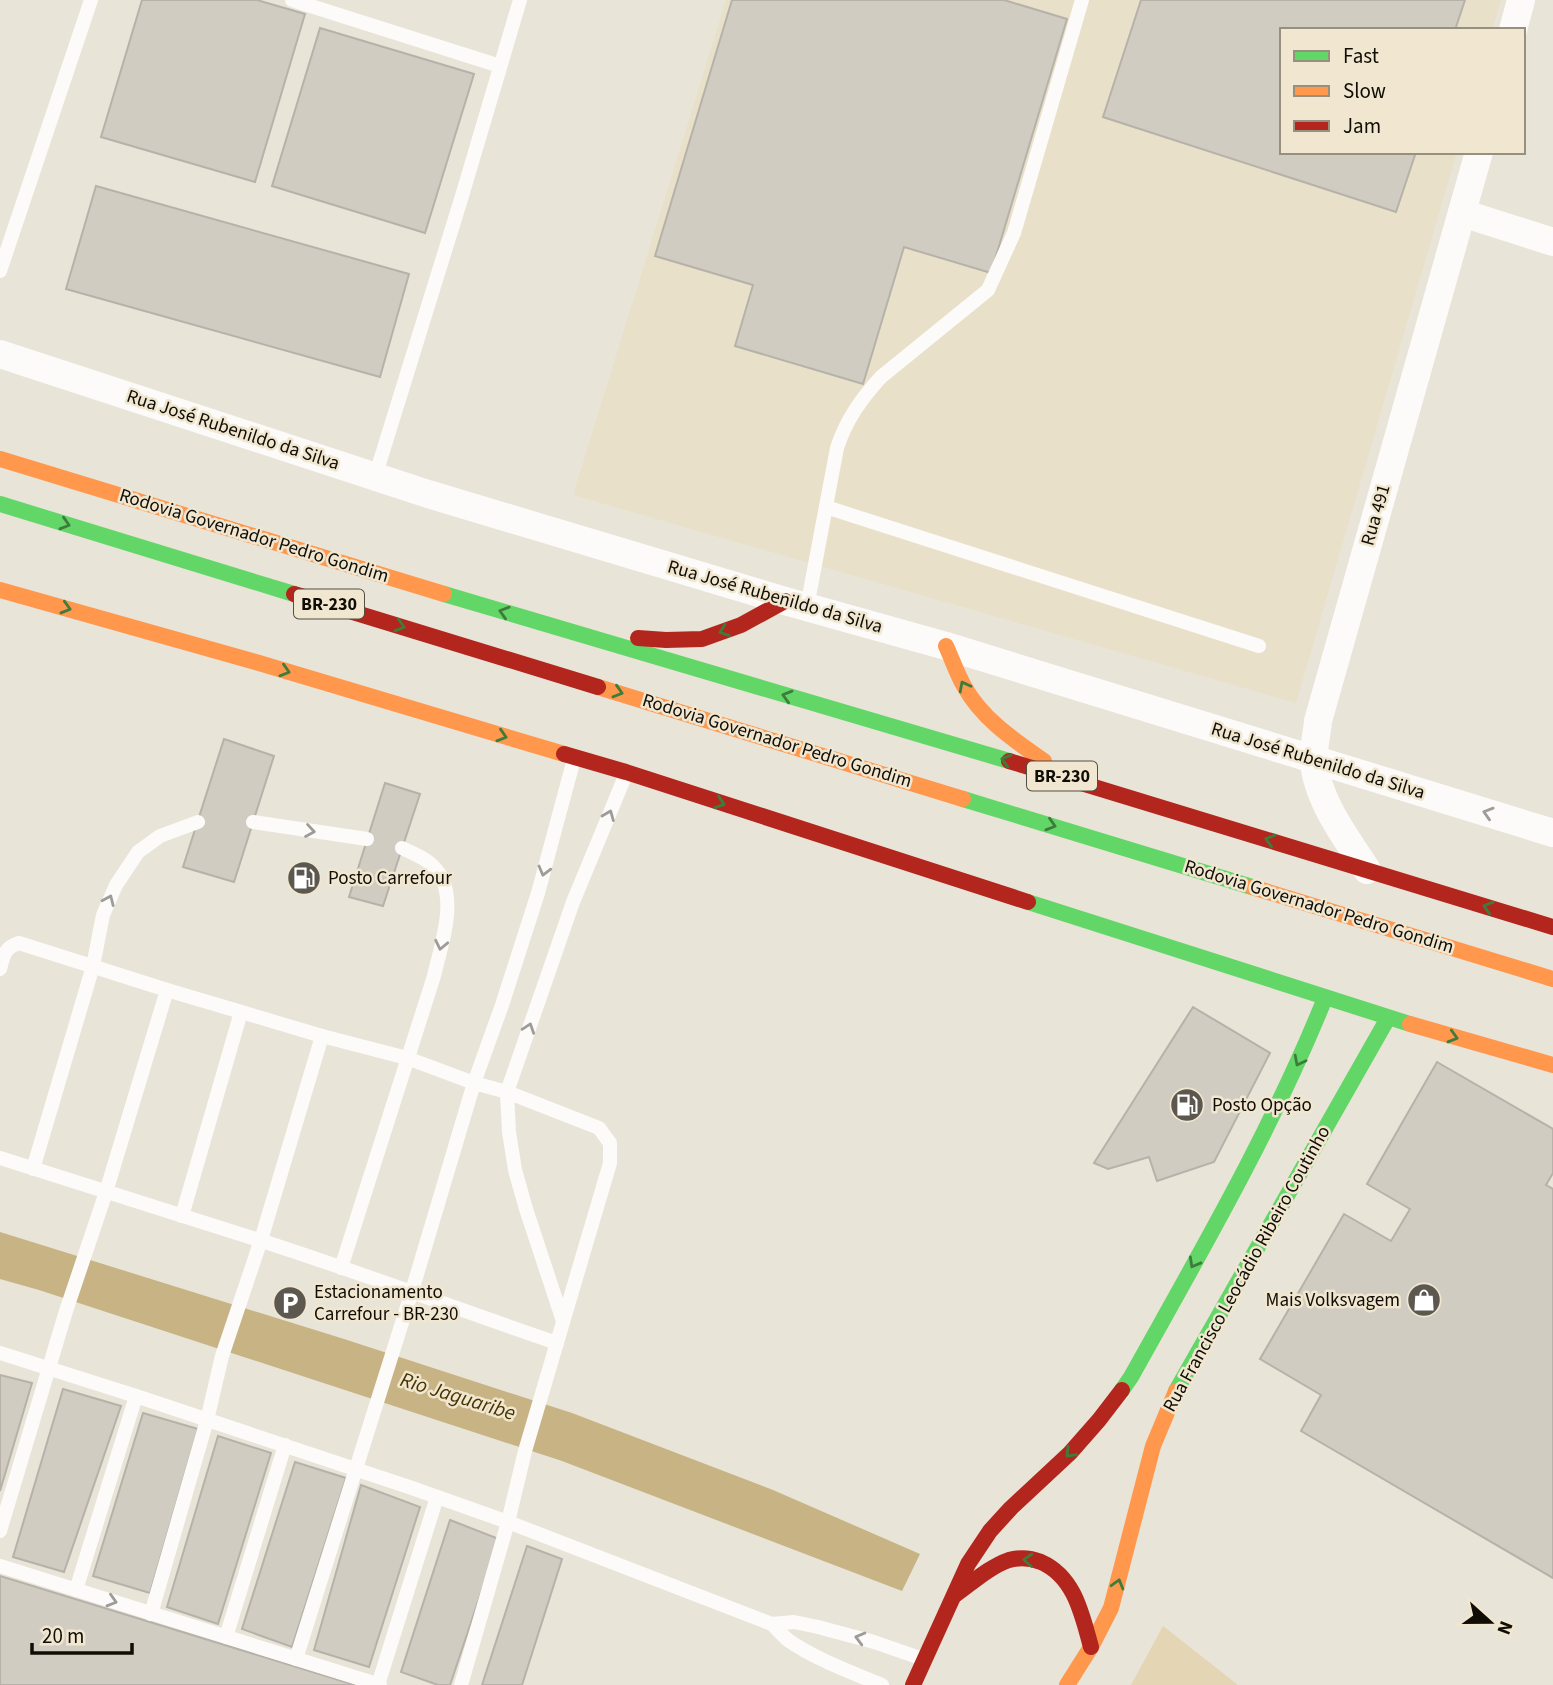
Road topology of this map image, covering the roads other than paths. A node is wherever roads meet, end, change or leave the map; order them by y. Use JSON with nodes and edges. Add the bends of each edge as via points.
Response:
{"nodes":[{"id":1,"x":91,"y":0,"type":"edge"},
{"id":2,"x":292,"y":0,"type":"edge"},
{"id":3,"x":520,"y":0,"type":"edge"},
{"id":4,"x":1082,"y":0,"type":"edge"},
{"id":5,"x":1521,"y":0,"type":"edge"},
{"id":6,"x":1514,"y":28,"type":"edge"},
{"id":7,"x":500,"y":66,"type":"junction"},
{"id":8,"x":1478,"y":154,"type":"edge"},
{"id":9,"x":1462,"y":213,"type":"junction"},
{"id":10,"x":1553,"y":242,"type":"edge"},
{"id":11,"x":0,"y":271,"type":"edge"},
{"id":12,"x":0,"y":354,"type":"edge"},
{"id":13,"x":0,"y":459,"type":"edge"},
{"id":14,"x":375,"y":477,"type":"junction"},
{"id":15,"x":0,"y":504,"type":"edge"},
{"id":16,"x":826,"y":508,"type":"junction"},
{"id":17,"x":0,"y":590,"type":"edge"},
{"id":18,"x":796,"y":604,"type":"junction"},
{"id":19,"x":570,"y":632,"type":"junction"},
{"id":20,"x":946,"y":646,"type":"junction"},
{"id":21,"x":1259,"y":646,"type":"dead end"},
{"id":22,"x":575,"y":758,"type":"junction"},
{"id":23,"x":1314,"y":761,"type":"junction"},
{"id":24,"x":626,"y":772,"type":"junction"},
{"id":25,"x":1069,"y":778,"type":"junction"},
{"id":26,"x":198,"y":822,"type":"dead end"},
{"id":27,"x":253,"y":822,"type":"dead end"},
{"id":28,"x":1553,"y":833,"type":"edge"},
{"id":29,"x":367,"y":839,"type":"dead end"},
{"id":30,"x":402,"y":848,"type":"dead end"},
{"id":31,"x":1367,"y":870,"type":"junction"},
{"id":32,"x":1553,"y":927,"type":"edge"},
{"id":33,"x":93,"y":966,"type":"junction"},
{"id":34,"x":0,"y":969,"type":"edge"},
{"id":35,"x":1553,"y":979,"type":"edge"},
{"id":36,"x":167,"y":990,"type":"junction"},
{"id":37,"x":1325,"y":998,"type":"junction"},
{"id":38,"x":241,"y":1012,"type":"junction"},
{"id":39,"x":1388,"y":1018,"type":"junction"},
{"id":40,"x":322,"y":1036,"type":"junction"},
{"id":41,"x":407,"y":1058,"type":"junction"},
{"id":42,"x":1553,"y":1065,"type":"edge"},
{"id":43,"x":474,"y":1083,"type":"junction"},
{"id":44,"x":507,"y":1092,"type":"junction"},
{"id":45,"x":0,"y":1158,"type":"edge"},
{"id":46,"x":33,"y":1169,"type":"junction"},
{"id":47,"x":106,"y":1192,"type":"junction"},
{"id":48,"x":182,"y":1216,"type":"junction"},
{"id":49,"x":261,"y":1240,"type":"junction"},
{"id":50,"x":341,"y":1268,"type":"junction"},
{"id":51,"x":412,"y":1292,"type":"junction"},
{"id":52,"x":563,"y":1321,"type":"junction"},
{"id":53,"x":557,"y":1343,"type":"junction"},
{"id":54,"x":0,"y":1353,"type":"edge"},
{"id":55,"x":49,"y":1368,"type":"junction"},
{"id":56,"x":136,"y":1396,"type":"junction"},
{"id":57,"x":207,"y":1420,"type":"junction"},
{"id":58,"x":285,"y":1445,"type":"junction"},
{"id":59,"x":356,"y":1469,"type":"junction"},
{"id":60,"x":437,"y":1497,"type":"junction"},
{"id":61,"x":508,"y":1522,"type":"junction"},
{"id":62,"x":0,"y":1531,"type":"edge"},
{"id":63,"x":0,"y":1566,"type":"edge"},
{"id":64,"x":76,"y":1590,"type":"junction"},
{"id":65,"x":953,"y":1597,"type":"junction"},
{"id":66,"x":151,"y":1614,"type":"junction"},
{"id":67,"x":772,"y":1624,"type":"junction"},
{"id":68,"x":226,"y":1637,"type":"junction"},
{"id":69,"x":1091,"y":1647,"type":"junction"},
{"id":70,"x":924,"y":1659,"type":"junction"},
{"id":71,"x":296,"y":1660,"type":"junction"},
{"id":72,"x":379,"y":1685,"type":"edge"},
{"id":73,"x":461,"y":1685,"type":"edge"},
{"id":74,"x":882,"y":1685,"type":"edge"},
{"id":75,"x":913,"y":1685,"type":"edge"},
{"id":76,"x":1067,"y":1685,"type":"edge"}],
"edges":[{"from":1,"to":11,"type":"lane"},
{"from":2,"to":7,"type":"lane"},
{"from":3,"to":7,"type":"lane"},
{"from":4,"to":16,"type":"lane","via":[[1014,233],[988,290],[881,377],[850,415],[837,448]]},
{"from":5,"to":6,"type":"street"},
{"from":7,"to":14,"type":"lane"},
{"from":8,"to":9,"type":"street","name":"Rua 491"},
{"from":9,"to":10,"type":"street"},
{"from":9,"to":23,"type":"street","name":"Rua 491","via":[[1318,721]]},
{"from":12,"to":14,"type":"street","name":"Rua José Rubenildo da Silva"},
{"from":19,"to":13,"type":"main road","name":"Rodovia Governador Pedro Gondim","number":"BR-230","one_way":true},
{"from":14,"to":18,"type":"street","name":"Rua José Rubenildo da Silva"},
{"from":15,"to":35,"type":"main road","name":"Rodovia Governador Pedro Gondim","number":"BR-230","one_way":true},
{"from":16,"to":18,"type":"lane"},
{"from":16,"to":21,"type":"lane"},
{"from":17,"to":22,"type":"main road","one_way":true},
{"from":18,"to":19,"type":"main road","one_way":true,"via":[[702,639]]},
{"from":18,"to":20,"type":"street","name":"Rua José Rubenildo da Silva"},
{"from":25,"to":19,"type":"main road","name":"Rodovia Governador Pedro Gondim","number":"BR-230","one_way":true},
{"from":20,"to":23,"type":"street","name":"Rua José Rubenildo da Silva"},
{"from":25,"to":20,"type":"main road","one_way":true,"via":[[983,715],[965,690]]},
{"from":22,"to":24,"type":"main road"},
{"from":22,"to":43,"type":"lane","one_way":true,"via":[[534,905]]},
{"from":28,"to":23,"type":"street","name":"Rua José Rubenildo da Silva","one_way":true},
{"from":23,"to":31,"type":"street","name":"Rua 491","via":[[1332,815]]},
{"from":24,"to":37,"type":"main road","one_way":true},
{"from":44,"to":24,"type":"lane","one_way":true,"via":[[573,902]]},
{"from":31,"to":25,"type":"main road","name":"Rodovia Governador Pedro Gondim","number":"BR-230","one_way":true},
{"from":33,"to":26,"type":"lane","one_way":true,"via":[[103,915],[138,852],[160,836]]},
{"from":27,"to":29,"type":"lane","one_way":true},
{"from":30,"to":41,"type":"lane","one_way":true,"via":[[429,862],[443,878],[448,900],[434,976]]},
{"from":32,"to":31,"type":"main road","name":"Rodovia Governador Pedro Gondim","number":"BR-230","one_way":true},
{"from":33,"to":34,"type":"lane","via":[[19,943],[10,946]]},
{"from":33,"to":36,"type":"lane"},
{"from":33,"to":46,"type":"lane"},
{"from":36,"to":38,"type":"lane"},
{"from":36,"to":47,"type":"lane"},
{"from":37,"to":39,"type":"main road"},
{"from":37,"to":65,"type":"main road","one_way":true,"via":[[1226,1205],[1131,1377],[1070,1453],[990,1531]]},
{"from":38,"to":40,"type":"lane"},
{"from":38,"to":48,"type":"lane"},
{"from":39,"to":42,"type":"main road","one_way":true},
{"from":69,"to":39,"type":"main road","name":"Rua Francisco Leocádio Ribeiro Coutinho","one_way":true,"via":[[1111,1608],[1153,1446],[1180,1382]]},
{"from":40,"to":41,"type":"lane"},
{"from":40,"to":49,"type":"lane"},
{"from":41,"to":43,"type":"lane"},
{"from":41,"to":50,"type":"lane"},
{"from":43,"to":44,"type":"lane"},
{"from":43,"to":51,"type":"lane"},
{"from":44,"to":52,"type":"lane","via":[[515,1170]]},
{"from":44,"to":52,"type":"lane","via":[[599,1128],[610,1143],[610,1164]]},
{"from":45,"to":46,"type":"lane"},
{"from":46,"to":47,"type":"lane"},
{"from":47,"to":48,"type":"lane"},
{"from":47,"to":55,"type":"lane"},
{"from":48,"to":49,"type":"lane"},
{"from":49,"to":50,"type":"lane"},
{"from":49,"to":57,"type":"lane","via":[[222,1356]]},
{"from":50,"to":51,"type":"lane"},
{"from":51,"to":53,"type":"lane"},
{"from":51,"to":59,"type":"lane"},
{"from":52,"to":53,"type":"lane"},
{"from":53,"to":61,"type":"lane"},
{"from":54,"to":55,"type":"lane"},
{"from":55,"to":56,"type":"lane"},
{"from":55,"to":62,"type":"lane"},
{"from":56,"to":57,"type":"lane"},
{"from":56,"to":64,"type":"lane"},
{"from":57,"to":58,"type":"lane"},
{"from":57,"to":66,"type":"lane"},
{"from":58,"to":59,"type":"lane"},
{"from":58,"to":68,"type":"lane"},
{"from":59,"to":60,"type":"lane"},
{"from":59,"to":71,"type":"lane"},
{"from":60,"to":61,"type":"lane"},
{"from":60,"to":72,"type":"lane"},
{"from":61,"to":67,"type":"lane"},
{"from":61,"to":73,"type":"lane"},
{"from":63,"to":64,"type":"lane"},
{"from":64,"to":66,"type":"lane","one_way":true},
{"from":69,"to":65,"type":"main road","one_way":true,"via":[[1079,1604],[1060,1572],[1047,1563],[1030,1558],[1010,1560]]},
{"from":65,"to":70,"type":"main road"},
{"from":66,"to":68,"type":"lane"},
{"from":70,"to":67,"type":"lane","one_way":true,"via":[[818,1627]]},
{"from":67,"to":74,"type":"lane","via":[[811,1653]]},
{"from":68,"to":71,"type":"lane"},
{"from":69,"to":76,"type":"main road","name":"Rua Francisco Leocádio Ribeiro Coutinho"},
{"from":70,"to":75,"type":"main road"},
{"from":71,"to":72,"type":"lane"}]}
